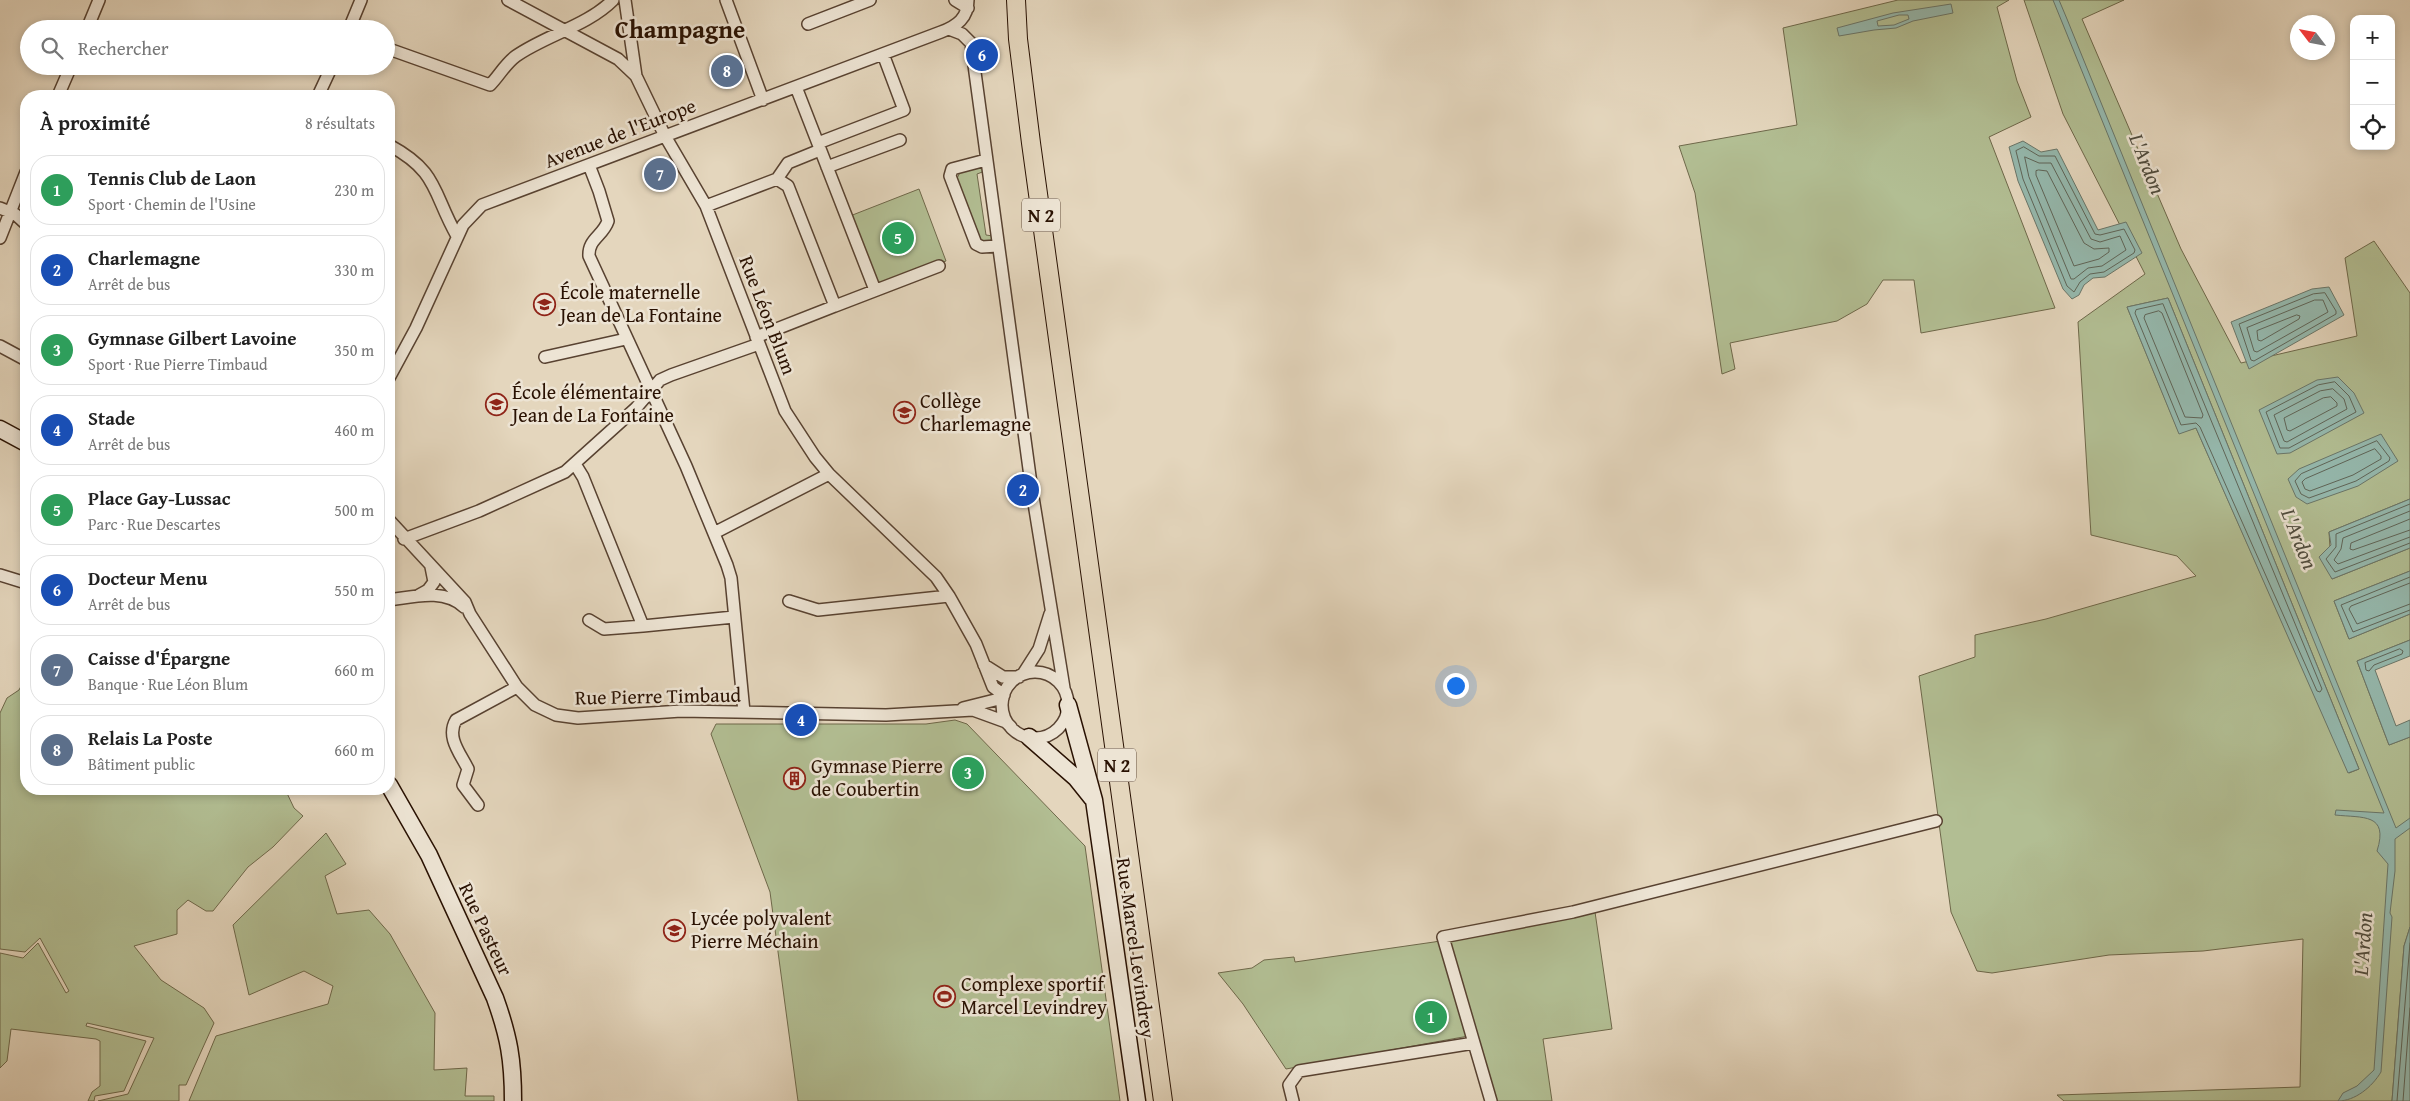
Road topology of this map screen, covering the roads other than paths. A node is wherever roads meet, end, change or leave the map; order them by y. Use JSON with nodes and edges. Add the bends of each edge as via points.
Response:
{"nodes":[{"id":1,"x":99,"y":0,"type":"edge"},
{"id":2,"x":361,"y":0,"type":"edge"},
{"id":3,"x":508,"y":0,"type":"edge"},
{"id":4,"x":613,"y":0,"type":"edge"},
{"id":5,"x":625,"y":0,"type":"edge"},
{"id":6,"x":726,"y":0,"type":"edge"},
{"id":7,"x":870,"y":0,"type":"edge"},
{"id":8,"x":955,"y":0,"type":"edge"},
{"id":9,"x":1016,"y":0,"type":"edge"},
{"id":10,"x":968,"y":4,"type":"edge"},
{"id":11,"x":91,"y":20,"type":"edge"},
{"id":12,"x":353,"y":20,"type":"edge"},
{"id":13,"x":808,"y":24,"type":"dead end"},
{"id":14,"x":949,"y":29,"type":"junction"},
{"id":15,"x":563,"y":31,"type":"junction"},
{"id":16,"x":395,"y":51,"type":"edge"},
{"id":17,"x":883,"y":54,"type":"junction"},
{"id":18,"x":67,"y":75,"type":"edge"},
{"id":19,"x":328,"y":75,"type":"edge"},
{"id":20,"x":636,"y":76,"type":"junction"},
{"id":21,"x":796,"y":87,"type":"junction"},
{"id":22,"x":61,"y":90,"type":"edge"},
{"id":23,"x":321,"y":90,"type":"edge"},
{"id":24,"x":763,"y":100,"type":"junction"},
{"id":25,"x":665,"y":136,"type":"junction"},
{"id":26,"x":900,"y":140,"type":"dead end"},
{"id":27,"x":819,"y":147,"type":"junction"},
{"id":28,"x":395,"y":149,"type":"edge"},
{"id":29,"x":986,"y":160,"type":"junction"},
{"id":30,"x":589,"y":165,"type":"junction"},
{"id":31,"x":827,"y":167,"type":"junction"},
{"id":32,"x":777,"y":179,"type":"junction"},
{"id":33,"x":20,"y":183,"type":"edge"},
{"id":34,"x":706,"y":206,"type":"junction"},
{"id":35,"x":5,"y":210,"type":"edge"},
{"id":36,"x":20,"y":220,"type":"edge"},
{"id":37,"x":457,"y":236,"type":"junction"},
{"id":38,"x":0,"y":238,"type":"edge"},
{"id":39,"x":997,"y":246,"type":"junction"},
{"id":40,"x":939,"y":266,"type":"dead end"},
{"id":41,"x":875,"y":290,"type":"junction"},
{"id":42,"x":835,"y":306,"type":"junction"},
{"id":43,"x":626,"y":339,"type":"junction"},
{"id":44,"x":758,"y":340,"type":"junction"},
{"id":45,"x":0,"y":346,"type":"edge"},
{"id":46,"x":20,"y":357,"type":"edge"},
{"id":47,"x":545,"y":357,"type":"dead end"},
{"id":48,"x":395,"y":367,"type":"edge"},
{"id":49,"x":651,"y":391,"type":"junction"},
{"id":50,"x":0,"y":429,"type":"edge"},
{"id":51,"x":20,"y":441,"type":"edge"},
{"id":52,"x":575,"y":464,"type":"junction"},
{"id":53,"x":829,"y":474,"type":"junction"},
{"id":54,"x":395,"y":530,"type":"edge"},
{"id":55,"x":714,"y":533,"type":"junction"},
{"id":56,"x":404,"y":539,"type":"junction"},
{"id":57,"x":430,"y":566,"type":"junction"},
{"id":58,"x":0,"y":575,"type":"edge"},
{"id":59,"x":20,"y":581,"type":"edge"},
{"id":60,"x":949,"y":596,"type":"junction"},
{"id":61,"x":412,"y":597,"type":"junction"},
{"id":62,"x":395,"y":599,"type":"edge"},
{"id":63,"x":789,"y":601,"type":"dead end"},
{"id":64,"x":1050,"y":612,"type":"junction"},
{"id":65,"x":470,"y":614,"type":"junction"},
{"id":66,"x":734,"y":617,"type":"junction"},
{"id":67,"x":589,"y":620,"type":"dead end"},
{"id":68,"x":643,"y":626,"type":"junction"},
{"id":69,"x":984,"y":664,"type":"junction"},
{"id":70,"x":1021,"y":675,"type":"junction"},
{"id":71,"x":517,"y":687,"type":"junction"},
{"id":72,"x":1064,"y":688,"type":"junction"},
{"id":73,"x":1004,"y":697,"type":"junction"},
{"id":74,"x":976,"y":703,"type":"junction"},
{"id":75,"x":1068,"y":705,"type":"junction"},
{"id":76,"x":956,"y":710,"type":"junction"},
{"id":77,"x":744,"y":712,"type":"junction"},
{"id":78,"x":1011,"y":727,"type":"junction"},
{"id":79,"x":1029,"y":737,"type":"junction"},
{"id":80,"x":395,"y":795,"type":"edge"},
{"id":81,"x":1094,"y":800,"type":"junction"},
{"id":82,"x":478,"y":804,"type":"dead end"},
{"id":83,"x":1936,"y":821,"type":"dead end"},
{"id":84,"x":1474,"y":1043,"type":"junction"},
{"id":85,"x":513,"y":1101,"type":"edge"},
{"id":86,"x":1136,"y":1101,"type":"edge"},
{"id":87,"x":1163,"y":1101,"type":"edge"},
{"id":88,"x":1293,"y":1101,"type":"edge"},
{"id":89,"x":1491,"y":1101,"type":"edge"}],
"edges":[{"from":1,"to":11,"type":"street"},
{"from":2,"to":12,"type":"street"},
{"from":3,"to":15,"type":"street","name":"Rue Léon Blum"},
{"from":4,"to":15,"type":"street"},
{"from":5,"to":20,"type":"street"},
{"from":6,"to":24,"type":"street"},
{"from":7,"to":13,"type":"street"},
{"from":8,"to":10,"type":"street"},
{"from":9,"to":87,"type":"main road","number":"N 2","via":[[1034,163]]},
{"from":10,"to":14,"type":"street","via":[[963,20]]},
{"from":14,"to":17,"type":"street","name":"Avenue de l'Europe"},
{"from":14,"to":29,"type":"street","via":[[962,34],[971,43]]},
{"from":15,"to":16,"type":"street","via":[[516,56],[490,85]]},
{"from":15,"to":20,"type":"street","name":"Rue Léon Blum","via":[[618,60]]},
{"from":17,"to":21,"type":"street","name":"Avenue de l'Europe"},
{"from":17,"to":27,"type":"street","via":[[904,110]]},
{"from":18,"to":22,"type":"street"},
{"from":19,"to":23,"type":"street"},
{"from":20,"to":25,"type":"street","name":"Rue Léon Blum"},
{"from":21,"to":24,"type":"street","name":"Avenue de l'Europe"},
{"from":21,"to":27,"type":"street"},
{"from":24,"to":25,"type":"street","name":"Avenue de l'Europe"},
{"from":25,"to":30,"type":"street","name":"Avenue de l'Europe"},
{"from":25,"to":34,"type":"street","name":"Rue Léon Blum"},
{"from":26,"to":31,"type":"street"},
{"from":27,"to":31,"type":"street"},
{"from":27,"to":32,"type":"street","via":[[788,163]]},
{"from":28,"to":37,"type":"street","via":[[426,172]]},
{"from":29,"to":39,"type":"street"},
{"from":29,"to":39,"type":"street","via":[[952,170],[950,176],[976,244]]},
{"from":30,"to":37,"type":"street","name":"Avenue de l'Europe","via":[[482,205],[468,217]]},
{"from":30,"to":43,"type":"street","via":[[608,222],[590,243],[589,256]]},
{"from":31,"to":41,"type":"street"},
{"from":32,"to":34,"type":"street"},
{"from":32,"to":42,"type":"street","via":[[788,186]]},
{"from":33,"to":35,"type":"street"},
{"from":34,"to":44,"type":"street","name":"Rue Léon Blum"},
{"from":35,"to":36,"type":"street"},
{"from":35,"to":38,"type":"street"},
{"from":37,"to":48,"type":"street","name":"Avenue de l'Europe"},
{"from":39,"to":64,"type":"street"},
{"from":40,"to":41,"type":"street"},
{"from":41,"to":42,"type":"street"},
{"from":42,"to":44,"type":"street"},
{"from":43,"to":47,"type":"street"},
{"from":43,"to":49,"type":"street"},
{"from":44,"to":49,"type":"street","via":[[671,374],[660,380]]},
{"from":44,"to":53,"type":"street","name":"Rue Léon Blum","via":[[785,411],[814,457]]},
{"from":45,"to":46,"type":"street"},
{"from":49,"to":52,"type":"street"},
{"from":49,"to":55,"type":"street"},
{"from":50,"to":51,"type":"street"},
{"from":52,"to":56,"type":"street","via":[[555,478]]},
{"from":52,"to":68,"type":"street"},
{"from":53,"to":55,"type":"street"},
{"from":53,"to":60,"type":"street","name":"Rue Léon Blum","via":[[936,577]]},
{"from":54,"to":56,"type":"street","name":"Rue Pierre Timbaud"},
{"from":55,"to":66,"type":"street","via":[[731,578]]},
{"from":56,"to":57,"type":"street","name":"Rue Pierre Timbaud"},
{"from":57,"to":61,"type":"street","via":[[434,578],[431,587]]},
{"from":57,"to":65,"type":"street","name":"Rue Pierre Timbaud","via":[[455,589]]},
{"from":58,"to":59,"type":"street"},
{"from":60,"to":63,"type":"street","via":[[818,610]]},
{"from":60,"to":69,"type":"street","name":"Rue Léon Blum"},
{"from":61,"to":62,"type":"street","name":"Rue Pierre Timbaud"},
{"from":61,"to":65,"type":"street","name":"Rue Pierre Timbaud","via":[[449,598]]},
{"from":64,"to":70,"type":"street","via":[[1039,649]]},
{"from":64,"to":72,"type":"street"},
{"from":65,"to":71,"type":"street","name":"Rue Pierre Timbaud"},
{"from":66,"to":68,"type":"street"},
{"from":66,"to":77,"type":"street"},
{"from":67,"to":68,"type":"street","via":[[604,629]]},
{"from":69,"to":70,"type":"street","via":[[1003,677]]},
{"from":69,"to":73,"type":"street","name":"Rue Léon Blum","via":[[993,687]]},
{"from":69,"to":74,"type":"street","name":"Rue Léon Blum","via":[[988,684],[984,696]]},
{"from":70,"to":72,"type":"street","via":[[1042,672]]},
{"from":70,"to":73,"type":"street","via":[[1010,685]]},
{"from":71,"to":77,"type":"street","name":"Rue Pierre Timbaud","via":[[536,705],[566,717],[682,711]]},
{"from":71,"to":82,"type":"street","via":[[456,720],[451,728],[451,735],[468,769],[463,784]]},
{"from":72,"to":75,"type":"street"},
{"from":73,"to":74,"type":"street","name":"Rue Pierre Timbaud"},
{"from":73,"to":78,"type":"street","via":[[1004,713]]},
{"from":74,"to":76,"type":"street","name":"Rue Pierre Timbaud"},
{"from":75,"to":79,"type":"street","via":[[1063,723],[1056,730],[1038,738]]},
{"from":75,"to":81,"type":"street","name":"Rue Marcel Levindrey"},
{"from":76,"to":77,"type":"street","name":"Rue Pierre Timbaud","via":[[886,716]]},
{"from":76,"to":78,"type":"street","name":"Rue Pierre Timbaud","via":[[974,710]]},
{"from":78,"to":79,"type":"street"},
{"from":79,"to":81,"type":"street","via":[[1076,778]]},
{"from":80,"to":85,"type":"street","name":"Rue Pasteur","via":[[429,855],[495,998],[514,1067]]},
{"from":81,"to":86,"type":"street","name":"Rue Marcel Levindrey"},
{"from":83,"to":84,"type":"street","via":[[1573,912],[1443,937]]},
{"from":84,"to":88,"type":"street","via":[[1300,1071],[1289,1085]]},
{"from":84,"to":89,"type":"street"}]}
